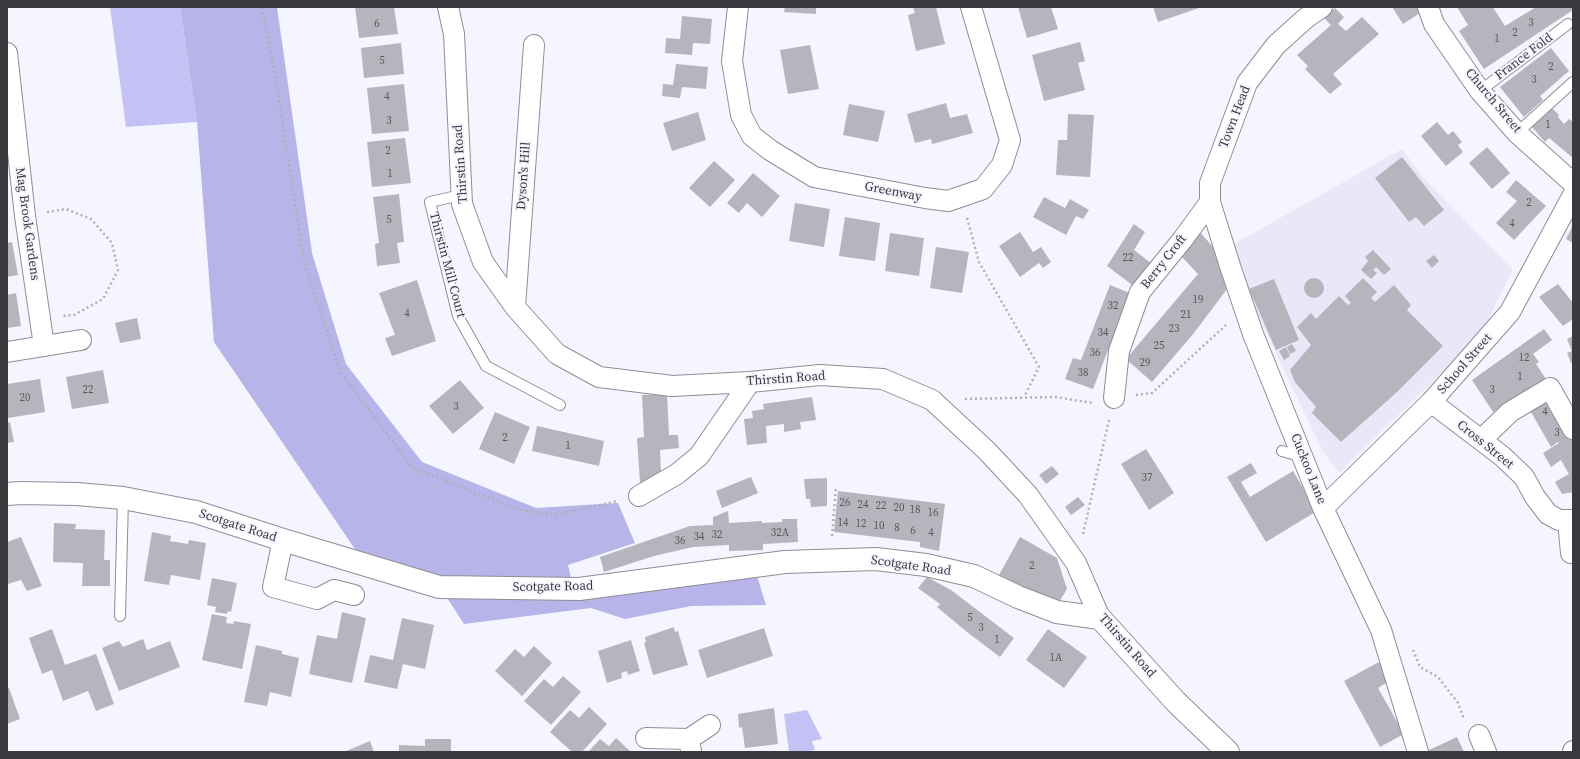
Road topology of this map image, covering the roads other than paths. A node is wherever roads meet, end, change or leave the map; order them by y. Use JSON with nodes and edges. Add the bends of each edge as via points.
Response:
{"nodes":[{"id":1,"x":448,"y":7,"type":"edge"},
{"id":2,"x":738,"y":7,"type":"edge"},
{"id":3,"x":971,"y":7,"type":"edge"},
{"id":4,"x":1322,"y":7,"type":"edge"},
{"id":5,"x":1428,"y":7,"type":"edge"},
{"id":6,"x":1568,"y":24,"type":"dead end"},
{"id":7,"x":534,"y":45,"type":"dead end"},
{"id":8,"x":7,"y":53,"type":"edge"},
{"id":9,"x":1573,"y":82,"type":"edge"},
{"id":10,"x":1480,"y":91,"type":"junction"},
{"id":11,"x":1518,"y":133,"type":"junction"},
{"id":12,"x":1573,"y":183,"type":"edge"},
{"id":13,"x":1210,"y":192,"type":"junction"},
{"id":14,"x":461,"y":195,"type":"junction"},
{"id":15,"x":1573,"y":195,"type":"edge"},
{"id":16,"x":515,"y":308,"type":"junction"},
{"id":17,"x":81,"y":340,"type":"dead end"},
{"id":18,"x":44,"y":346,"type":"junction"},
{"id":19,"x":7,"y":352,"type":"edge"},
{"id":20,"x":750,"y":382,"type":"junction"},
{"id":21,"x":1114,"y":398,"type":"road end"},
{"id":22,"x":1431,"y":402,"type":"junction"},
{"id":23,"x":560,"y":405,"type":"dead end"},
{"id":24,"x":1573,"y":429,"type":"edge"},
{"id":25,"x":1481,"y":440,"type":"junction"},
{"id":26,"x":1282,"y":451,"type":"dead end"},
{"id":27,"x":1303,"y":457,"type":"junction"},
{"id":28,"x":7,"y":494,"type":"edge"},
{"id":29,"x":639,"y":496,"type":"road end"},
{"id":30,"x":123,"y":498,"type":"junction"},
{"id":31,"x":1324,"y":508,"type":"junction"},
{"id":32,"x":1571,"y":520,"type":"edge"},
{"id":33,"x":283,"y":540,"type":"junction"},
{"id":34,"x":1571,"y":554,"type":"dead end"},
{"id":35,"x":354,"y":595,"type":"dead end"},
{"id":36,"x":120,"y":616,"type":"dead end"},
{"id":37,"x":1100,"y":618,"type":"junction"},
{"id":38,"x":710,"y":725,"type":"dead end"},
{"id":39,"x":646,"y":738,"type":"dead end"},
{"id":40,"x":690,"y":746,"type":"edge"},
{"id":41,"x":1228,"y":752,"type":"edge"},
{"id":42,"x":1418,"y":752,"type":"edge"}],
"edges":[{"from":1,"to":14,"type":"street","name":"Thirstin Road","via":[[454,34]]},
{"from":2,"to":3,"type":"street","name":"Greenway","via":[[732,61],[741,115],[752,136],[814,177],[948,200],[983,189],[1002,165],[1010,140]]},
{"from":4,"to":13,"type":"street","name":"Town Head","via":[[1276,45],[1247,83]]},
{"from":5,"to":10,"type":"street","name":"Church Street","via":[[1434,24]]},
{"from":6,"to":10,"type":"lane","name":"France Fold"},
{"from":7,"to":16,"type":"street","name":"Dyson's Hill"},
{"from":8,"to":18,"type":"street","name":"Mag Brook Gardens","via":[[25,216]]},
{"from":9,"to":11,"type":"lane"},
{"from":10,"to":11,"type":"street","name":"Church Street"},
{"from":11,"to":12,"type":"street","name":"Church Street"},
{"from":13,"to":21,"type":"street","name":"Berry Croft","via":[[1183,239],[1140,292],[1119,351]]},
{"from":13,"to":27,"type":"street","name":"Cuckoo Lane","via":[[1230,266],[1253,334]]},
{"from":14,"to":16,"type":"street","name":"Thirstin Road","via":[[483,262]]},
{"from":14,"to":23,"type":"lane","name":"Thirstin Mill Court","via":[[430,202],[458,316],[486,366]]},
{"from":15,"to":22,"type":"street","name":"School Street","via":[[1510,312]]},
{"from":16,"to":20,"type":"street","name":"Thirstin Road","via":[[557,354],[599,377],[672,386]]},
{"from":17,"to":18,"type":"street"},
{"from":18,"to":19,"type":"street"},
{"from":20,"to":29,"type":"street","via":[[699,456],[677,474]]},
{"from":20,"to":37,"type":"street","name":"Thirstin Road","via":[[820,375],[883,380],[932,400],[987,451],[1028,496],[1076,563]]},
{"from":22,"to":25,"type":"street","name":"Cross Street"},
{"from":22,"to":31,"type":"street","name":"School Street"},
{"from":24,"to":25,"type":"street","via":[[1550,388],[1510,412]]},
{"from":25,"to":32,"type":"street","name":"Cross Street","via":[[1524,477],[1548,514],[1559,520]]},
{"from":26,"to":27,"type":"lane"},
{"from":27,"to":31,"type":"street","name":"Cuckoo Lane"},
{"from":28,"to":30,"type":"street","name":"Scotgate Road","via":[[78,494]]},
{"from":30,"to":33,"type":"street","name":"Scotgate Road","via":[[196,512]]},
{"from":30,"to":36,"type":"lane"},
{"from":31,"to":42,"type":"street","name":"Cuckoo Lane","via":[[1382,630]]},
{"from":32,"to":34,"type":"street","name":"Cross Street"},
{"from":33,"to":35,"type":"street","via":[[273,587],[317,599],[334,590]]},
{"from":33,"to":37,"type":"street","name":"Scotgate Road","via":[[439,587],[579,589],[786,562],[876,559],[926,565],[974,576],[1057,612]]},
{"from":37,"to":41,"type":"street","name":"Thirstin Road","via":[[1176,702]]},
{"from":38,"to":40,"type":"street"},
{"from":39,"to":40,"type":"street"}]}
